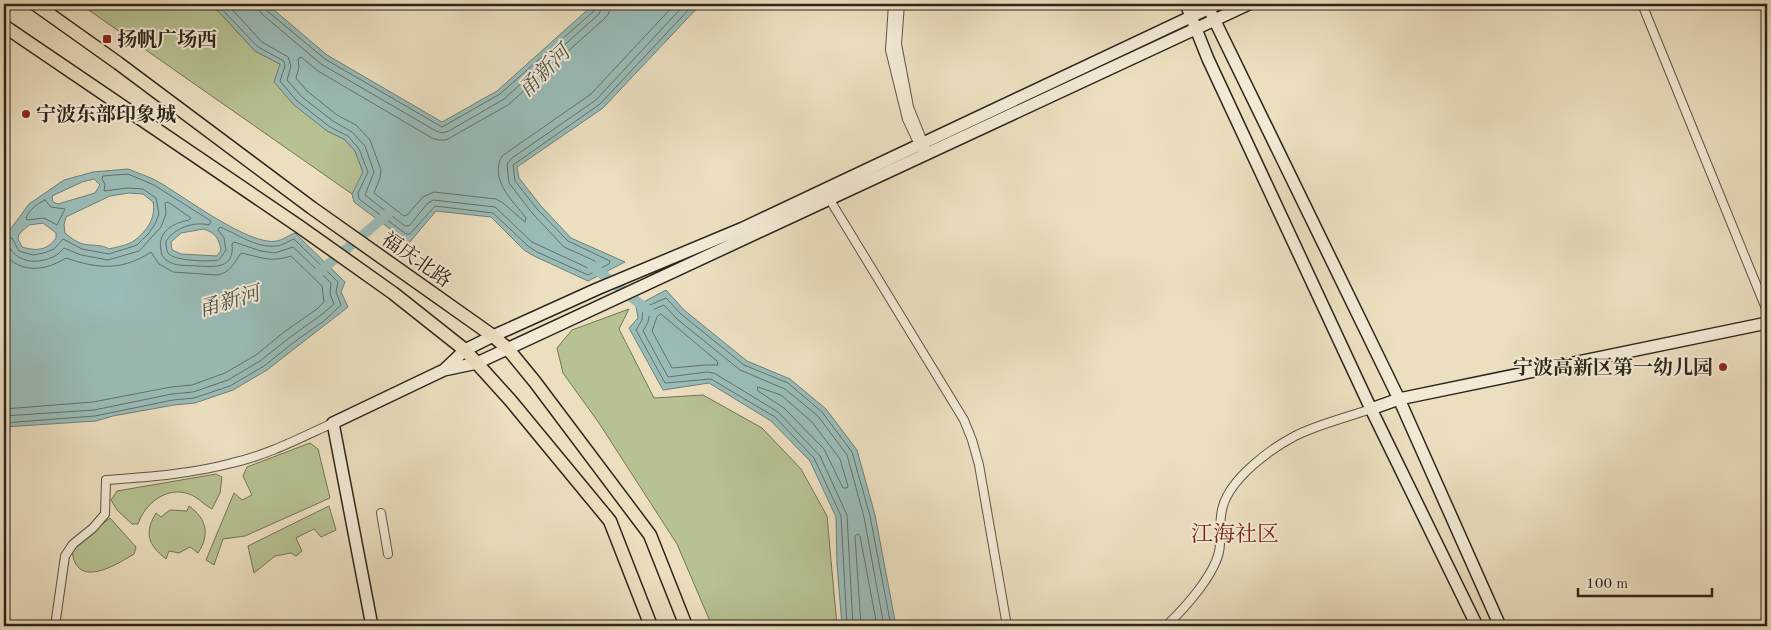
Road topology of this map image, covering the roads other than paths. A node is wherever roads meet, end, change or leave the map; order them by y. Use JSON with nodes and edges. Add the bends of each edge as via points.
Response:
{"nodes":[{"id":1,"x":35,"y":4,"type":"edge"},
{"id":2,"x":893,"y":4,"type":"edge"},
{"id":3,"x":900,"y":4,"type":"edge"},
{"id":4,"x":1186,"y":4,"type":"edge"},
{"id":5,"x":1249,"y":4,"type":"edge"},
{"id":6,"x":1642,"y":4,"type":"edge"},
{"id":7,"x":1212,"y":5,"type":"edge"},
{"id":8,"x":1191,"y":17,"type":"junction"},
{"id":9,"x":1214,"y":20,"type":"junction"},
{"id":10,"x":4,"y":26,"type":"edge"},
{"id":11,"x":1196,"y":29,"type":"junction"},
{"id":12,"x":923,"y":149,"type":"junction"},
{"id":13,"x":828,"y":194,"type":"junction"},
{"id":14,"x":1767,"y":311,"type":"edge"},
{"id":15,"x":1767,"y":323,"type":"edge"},
{"id":16,"x":493,"y":336,"type":"junction"},
{"id":17,"x":508,"y":349,"type":"junction"},
{"id":18,"x":465,"y":350,"type":"junction"},
{"id":19,"x":477,"y":363,"type":"junction"},
{"id":20,"x":444,"y":370,"type":"junction"},
{"id":21,"x":1399,"y":399,"type":"junction"},
{"id":22,"x":1371,"y":408,"type":"junction"},
{"id":23,"x":333,"y":423,"type":"junction"},
{"id":24,"x":380,"y":513,"type":"dead end"},
{"id":25,"x":388,"y":554,"type":"dead end"},
{"id":26,"x":55,"y":626,"type":"edge"},
{"id":27,"x":372,"y":626,"type":"edge"},
{"id":28,"x":651,"y":626,"type":"edge"},
{"id":29,"x":686,"y":626,"type":"edge"},
{"id":30,"x":1007,"y":626,"type":"edge"},
{"id":31,"x":1166,"y":626,"type":"edge"},
{"id":32,"x":1477,"y":626,"type":"edge"},
{"id":33,"x":1500,"y":626,"type":"edge"}],
"edges":[{"from":1,"to":16,"type":"main road","name":"福庆北路","via":[[312,208]]},
{"from":2,"to":12,"type":"street","via":[[890,50],[907,119]]},
{"from":3,"to":12,"type":"street","via":[[897,44],[909,107]]},
{"from":4,"to":8,"type":"main road"},
{"from":5,"to":9,"type":"main road"},
{"from":6,"to":14,"type":"street"},
{"from":7,"to":8,"type":"main road"},
{"from":7,"to":9,"type":"main road"},
{"from":8,"to":11,"type":"main road"},
{"from":8,"to":12,"type":"main road"},
{"from":9,"to":11,"type":"main road"},
{"from":9,"to":21,"type":"main road"},
{"from":10,"to":18,"type":"main road","name":"福庆北路","via":[[300,227],[393,293]]},
{"from":11,"to":12,"type":"main road"},
{"from":11,"to":22,"type":"main road"},
{"from":12,"to":13,"type":"main road"},
{"from":13,"to":16,"type":"main road","via":[[597,289]]},
{"from":13,"to":17,"type":"main road"},
{"from":13,"to":30,"type":"street","via":[[964,420],[980,464]]},
{"from":15,"to":21,"type":"main road"},
{"from":16,"to":17,"type":"main road","name":"福庆北路"},
{"from":16,"to":18,"type":"main road"},
{"from":17,"to":19,"type":"main road"},
{"from":17,"to":29,"type":"main road","name":"福庆北路","via":[[650,535]]},
{"from":18,"to":19,"type":"main road","name":"福庆北路"},
{"from":18,"to":20,"type":"main road"},
{"from":19,"to":20,"type":"main road"},
{"from":19,"to":28,"type":"main road","name":"福庆北路","via":[[610,521]]},
{"from":20,"to":23,"type":"main road"},
{"from":21,"to":22,"type":"main road"},
{"from":21,"to":33,"type":"main road"},
{"from":22,"to":31,"type":"street","via":[[1297,435],[1279,445],[1235,483],[1223,506],[1219,552],[1212,569]]},
{"from":22,"to":32,"type":"main road"},
{"from":23,"to":26,"type":"street","via":[[274,450],[232,464],[158,476],[106,480],[105,514],[65,556]]},
{"from":23,"to":27,"type":"main road"},
{"from":24,"to":25,"type":"street"}]}
